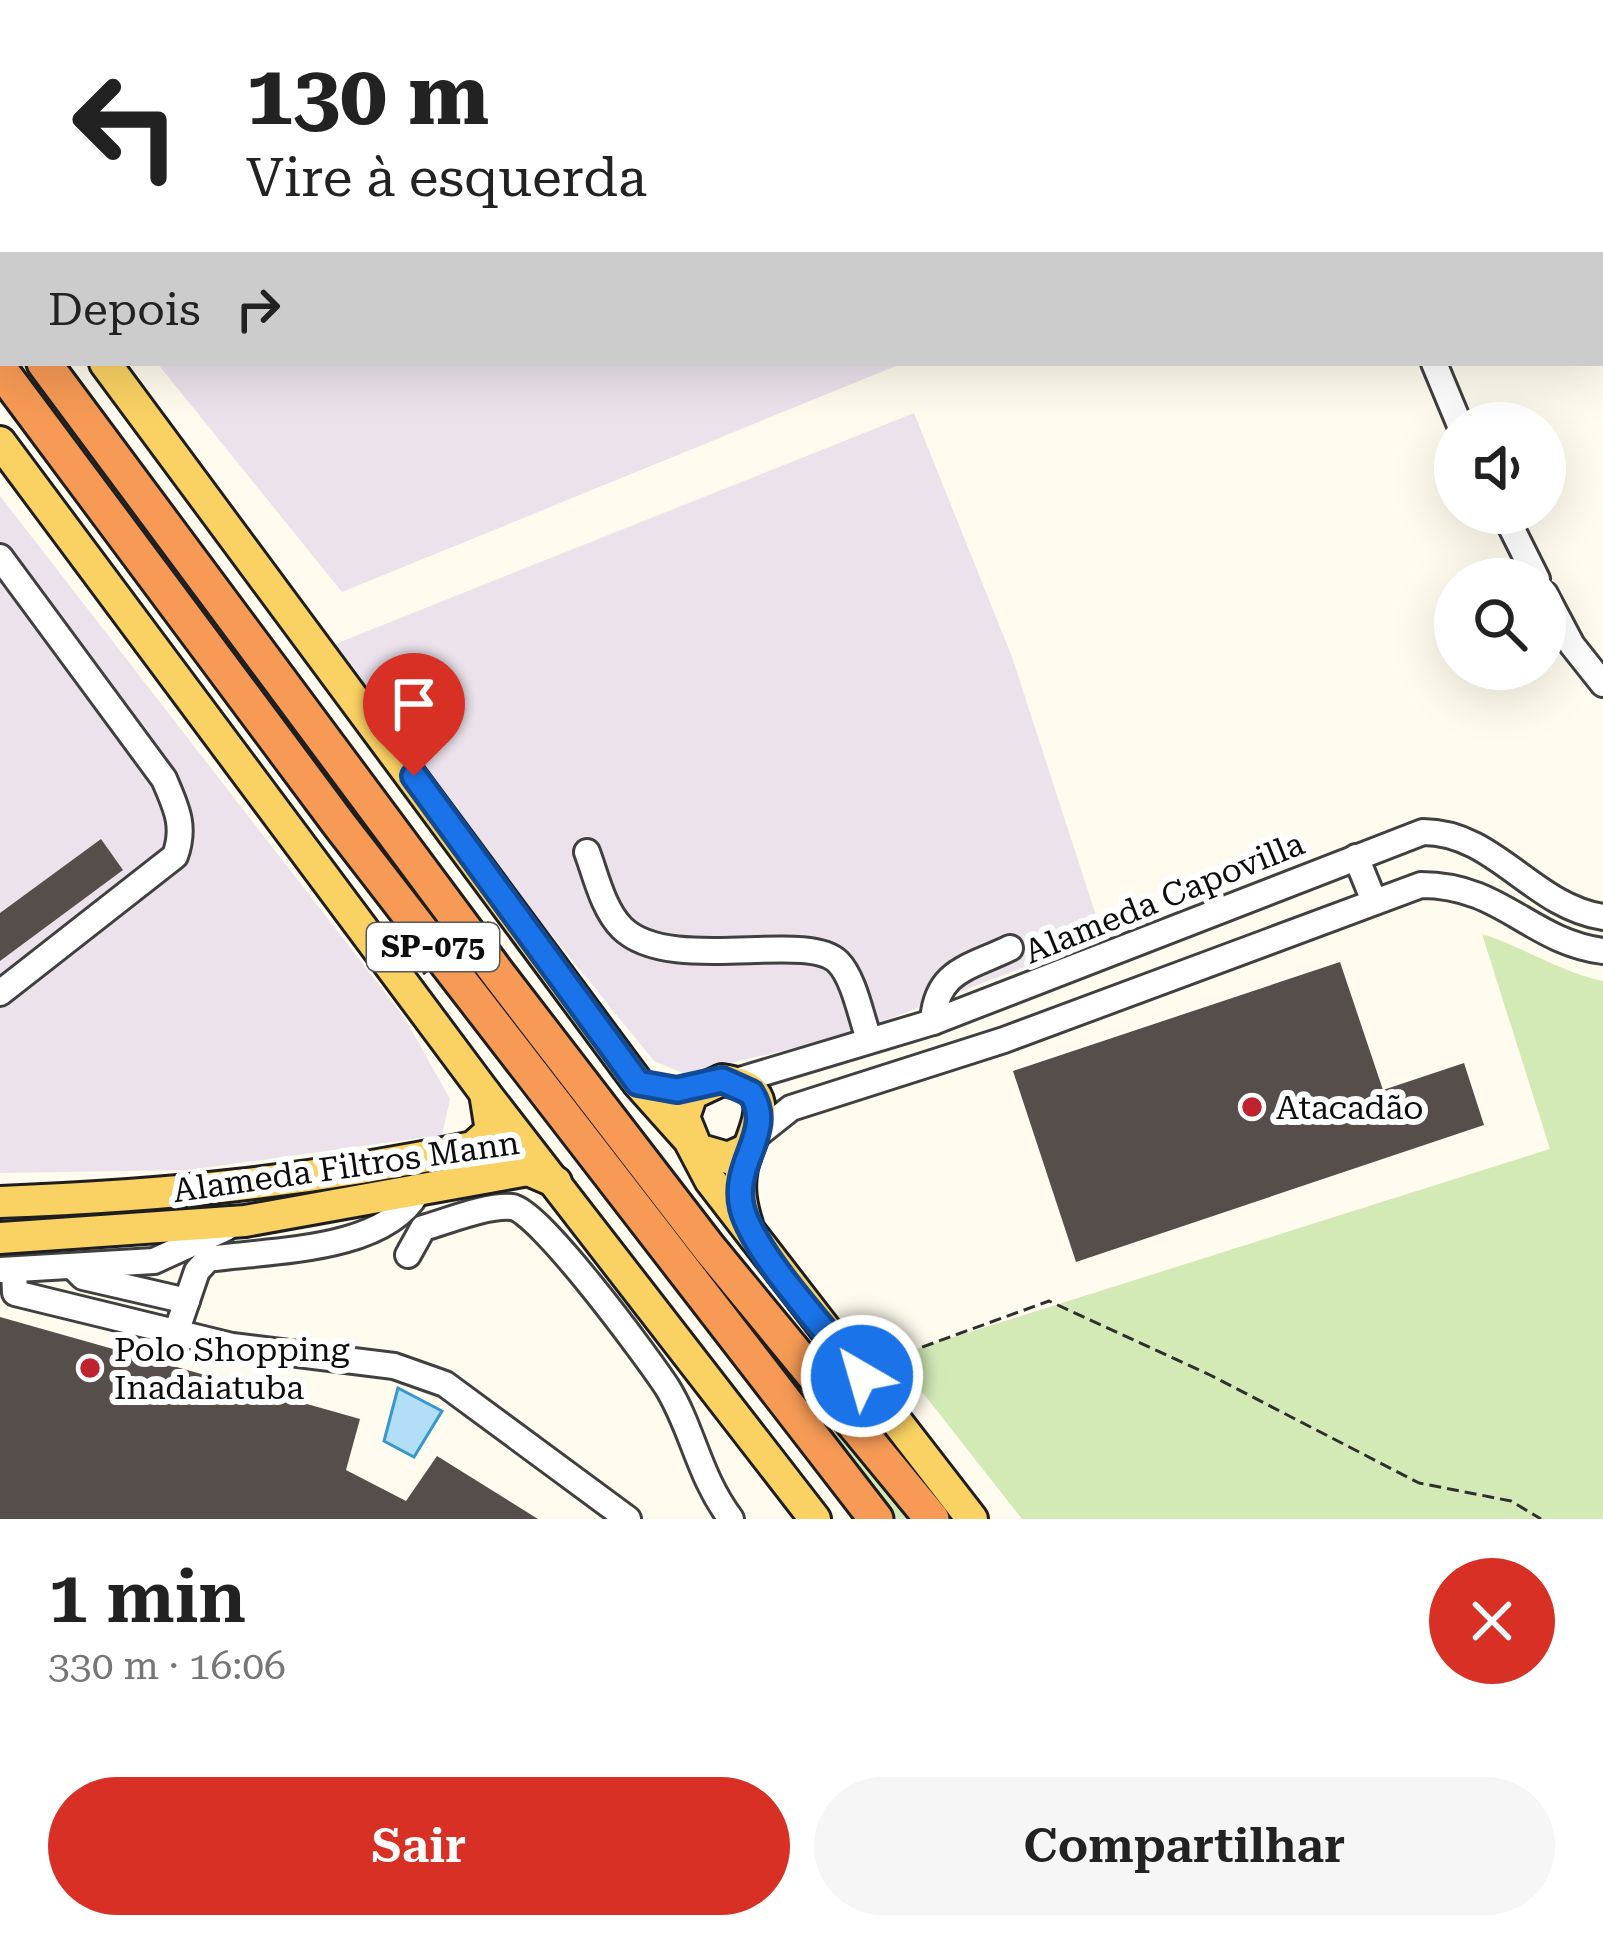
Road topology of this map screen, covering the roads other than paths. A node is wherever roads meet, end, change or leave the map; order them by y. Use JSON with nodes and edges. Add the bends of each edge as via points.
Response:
{"nodes":[{"id":1,"x":46,"y":366,"type":"edge"},
{"id":2,"x":107,"y":366,"type":"edge"},
{"id":3,"x":1434,"y":366,"type":"edge"},
{"id":4,"x":0,"y":369,"type":"edge"},
{"id":5,"x":1450,"y":402,"type":"edge"},
{"id":6,"x":0,"y":442,"type":"edge"},
{"id":7,"x":0,"y":556,"type":"edge"},
{"id":8,"x":1566,"y":634,"type":"edge"},
{"id":9,"x":1603,"y":685,"type":"edge"},
{"id":10,"x":586,"y":852,"type":"dead end"},
{"id":11,"x":1356,"y":857,"type":"junction"},
{"id":12,"x":1374,"y":901,"type":"junction"},
{"id":13,"x":1603,"y":917,"type":"edge"},
{"id":14,"x":1010,"y":948,"type":"dead end"},
{"id":15,"x":1603,"y":951,"type":"edge"},
{"id":16,"x":1085,"y":963,"type":"junction"},
{"id":17,"x":0,"y":993,"type":"edge"},
{"id":18,"x":1100,"y":1003,"type":"junction"},
{"id":19,"x":933,"y":1022,"type":"junction"},
{"id":20,"x":869,"y":1039,"type":"junction"},
{"id":21,"x":638,"y":1083,"type":"junction"},
{"id":22,"x":717,"y":1084,"type":"junction"},
{"id":23,"x":485,"y":1093,"type":"junction"},
{"id":24,"x":689,"y":1140,"type":"junction"},
{"id":25,"x":753,"y":1142,"type":"junction"},
{"id":26,"x":296,"y":1182,"type":"junction"},
{"id":27,"x":557,"y":1182,"type":"junction"},
{"id":28,"x":417,"y":1192,"type":"junction"},
{"id":29,"x":70,"y":1199,"type":"junction"},
{"id":30,"x":0,"y":1202,"type":"edge"},
{"id":31,"x":306,"y":1213,"type":"junction"},
{"id":32,"x":748,"y":1230,"type":"junction"},
{"id":33,"x":0,"y":1238,"type":"edge"},
{"id":34,"x":71,"y":1250,"type":"junction"},
{"id":35,"x":408,"y":1255,"type":"dead end"},
{"id":36,"x":94,"y":1280,"type":"junction"},
{"id":37,"x":7,"y":1281,"type":"edge"},
{"id":38,"x":187,"y":1301,"type":"junction"},
{"id":39,"x":88,"y":1309,"type":"junction"},
{"id":40,"x":176,"y":1333,"type":"junction"},
{"id":41,"x":628,"y":1519,"type":"edge"},
{"id":42,"x":730,"y":1519,"type":"edge"},
{"id":43,"x":814,"y":1519,"type":"edge"},
{"id":44,"x":876,"y":1519,"type":"edge"},
{"id":45,"x":932,"y":1519,"type":"edge"},
{"id":46,"x":972,"y":1519,"type":"edge"}],
"edges":[{"from":1,"to":45,"type":"highway","number":"SP-075","via":[[499,975]]},
{"from":2,"to":21,"type":"main road"},
{"from":3,"to":5,"type":"street"},
{"from":4,"to":44,"type":"highway","number":"SP-075","via":[[353,843]]},
{"from":6,"to":23,"type":"main road"},
{"from":7,"to":17,"type":"street","via":[[164,778],[181,839],[175,856]]},
{"from":8,"to":9,"type":"street"},
{"from":10,"to":20,"type":"street","via":[[617,924],[639,939],[705,952],[827,954],[842,964]]},
{"from":11,"to":12,"type":"street"},
{"from":11,"to":13,"type":"street","name":"Alameda Capovilla","via":[[1423,832],[1454,835],[1483,847],[1544,896]]},
{"from":11,"to":16,"type":"street","name":"Alameda Capovilla"},
{"from":12,"to":15,"type":"street","via":[[1421,885],[1466,886],[1576,947]]},
{"from":12,"to":18,"type":"street"},
{"from":14,"to":19,"type":"street","via":[[949,977],[936,992]]},
{"from":16,"to":18,"type":"street"},
{"from":16,"to":19,"type":"street","name":"Alameda Capovilla"},
{"from":18,"to":25,"type":"street","via":[[791,1108]]},
{"from":19,"to":20,"type":"street","name":"Alameda Capovilla"},
{"from":20,"to":22,"type":"street","name":"Alameda Capovilla"},
{"from":21,"to":22,"type":"main road","via":[[677,1090]]},
{"from":21,"to":24,"type":"main road"},
{"from":22,"to":24,"type":"main road","via":[[686,1105]]},
{"from":22,"to":25,"type":"main road","via":[[757,1102]]},
{"from":23,"to":26,"type":"main road","name":"Alameda Filtros Mann","via":[[491,1131],[472,1147]]},
{"from":23,"to":27,"type":"main road"},
{"from":24,"to":25,"type":"main road","via":[[717,1158]]},
{"from":24,"to":32,"type":"main road"},
{"from":25,"to":32,"type":"main road","via":[[740,1193]]},
{"from":26,"to":29,"type":"main road","name":"Alameda Filtros Mann"},
{"from":26,"to":31,"type":"main road"},
{"from":27,"to":28,"type":"main road","name":"Alameda Filtros Mann","via":[[527,1170]]},
{"from":27,"to":43,"type":"main road"},
{"from":28,"to":31,"type":"main road","name":"Alameda Filtros Mann"},
{"from":28,"to":38,"type":"street","via":[[406,1212],[367,1237],[208,1259]]},
{"from":29,"to":30,"type":"main road","name":"Alameda Filtros Mann"},
{"from":29,"to":34,"type":"main road"},
{"from":31,"to":34,"type":"main road","name":"Alameda Filtros Mann"},
{"from":32,"to":46,"type":"main road"},
{"from":33,"to":34,"type":"main road","name":"Alameda Filtros Mann"},
{"from":34,"to":36,"type":"street"},
{"from":34,"to":37,"type":"street"},
{"from":35,"to":42,"type":"street","via":[[422,1228],[513,1207],[530,1214],[668,1390]]},
{"from":36,"to":38,"type":"street"},
{"from":36,"to":39,"type":"street"},
{"from":37,"to":39,"type":"street"},
{"from":38,"to":40,"type":"street"},
{"from":39,"to":40,"type":"street"},
{"from":40,"to":41,"type":"street","via":[[394,1366],[446,1384]]}]}
